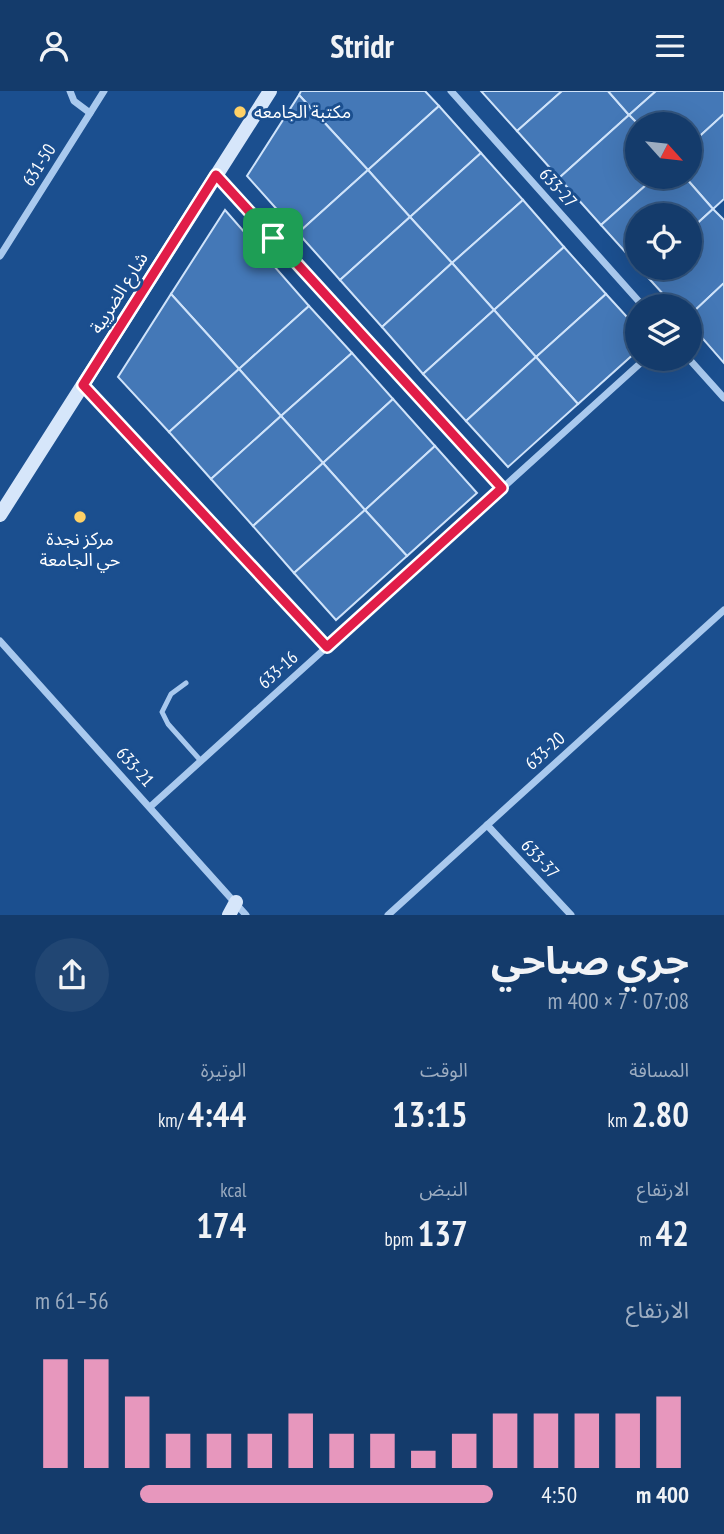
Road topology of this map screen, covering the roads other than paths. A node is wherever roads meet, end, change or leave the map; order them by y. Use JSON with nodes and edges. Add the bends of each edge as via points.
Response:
{"nodes":[{"id":1,"x":70,"y":91,"type":"edge"},
{"id":2,"x":104,"y":91,"type":"edge"},
{"id":3,"x":270,"y":91,"type":"edge"},
{"id":4,"x":451,"y":91,"type":"edge"},
{"id":5,"x":90,"y":113,"type":"junction"},
{"id":6,"x":216,"y":175,"type":"junction"},
{"id":7,"x":0,"y":256,"type":"edge"},
{"id":8,"x":632,"y":294,"type":"edge"},
{"id":9,"x":632,"y":371,"type":"edge"},
{"id":10,"x":700,"y":371,"type":"edge"},
{"id":11,"x":83,"y":385,"type":"junction"},
{"id":12,"x":724,"y":398,"type":"edge"},
{"id":13,"x":502,"y":488,"type":"junction"},
{"id":14,"x":0,"y":515,"type":"edge"},
{"id":15,"x":724,"y":610,"type":"edge"},
{"id":16,"x":0,"y":641,"type":"edge"},
{"id":17,"x":327,"y":647,"type":"junction"},
{"id":18,"x":186,"y":683,"type":"dead end"},
{"id":19,"x":201,"y":761,"type":"junction"},
{"id":20,"x":150,"y":807,"type":"junction"},
{"id":21,"x":487,"y":825,"type":"junction"},
{"id":22,"x":232,"y":908,"type":"edge"},
{"id":23,"x":246,"y":915,"type":"edge"},
{"id":24,"x":388,"y":915,"type":"edge"},
{"id":25,"x":571,"y":915,"type":"edge"}],
"edges":[{"from":1,"to":5,"type":"street","via":[[74,101]]},
{"from":2,"to":5,"type":"street","name":"631-50"},
{"from":3,"to":6,"type":"street","name":"شارع الضريبة"},
{"from":4,"to":8,"type":"street","name":"633-27"},
{"from":5,"to":7,"type":"street","name":"631-50"},
{"from":6,"to":11,"type":"street","name":"شارع الضريبة"},
{"from":6,"to":13,"type":"street"},
{"from":9,"to":13,"type":"street","name":"633-16"},
{"from":10,"to":12,"type":"street"},
{"from":11,"to":14,"type":"street","name":"شارع الضريبة"},
{"from":11,"to":17,"type":"street"},
{"from":13,"to":17,"type":"street","name":"633-16"},
{"from":15,"to":21,"type":"street","name":"633-20"},
{"from":16,"to":20,"type":"street","name":"633-21"},
{"from":17,"to":19,"type":"street","name":"633-16"},
{"from":18,"to":19,"type":"lane","via":[[171,694],[162,712]]},
{"from":19,"to":20,"type":"street","name":"633-16"},
{"from":20,"to":22,"type":"street","name":"633-21"},
{"from":21,"to":24,"type":"street","name":"633-20"},
{"from":21,"to":25,"type":"street","name":"633-37"},
{"from":22,"to":23,"type":"street","name":"633-21"}]}
